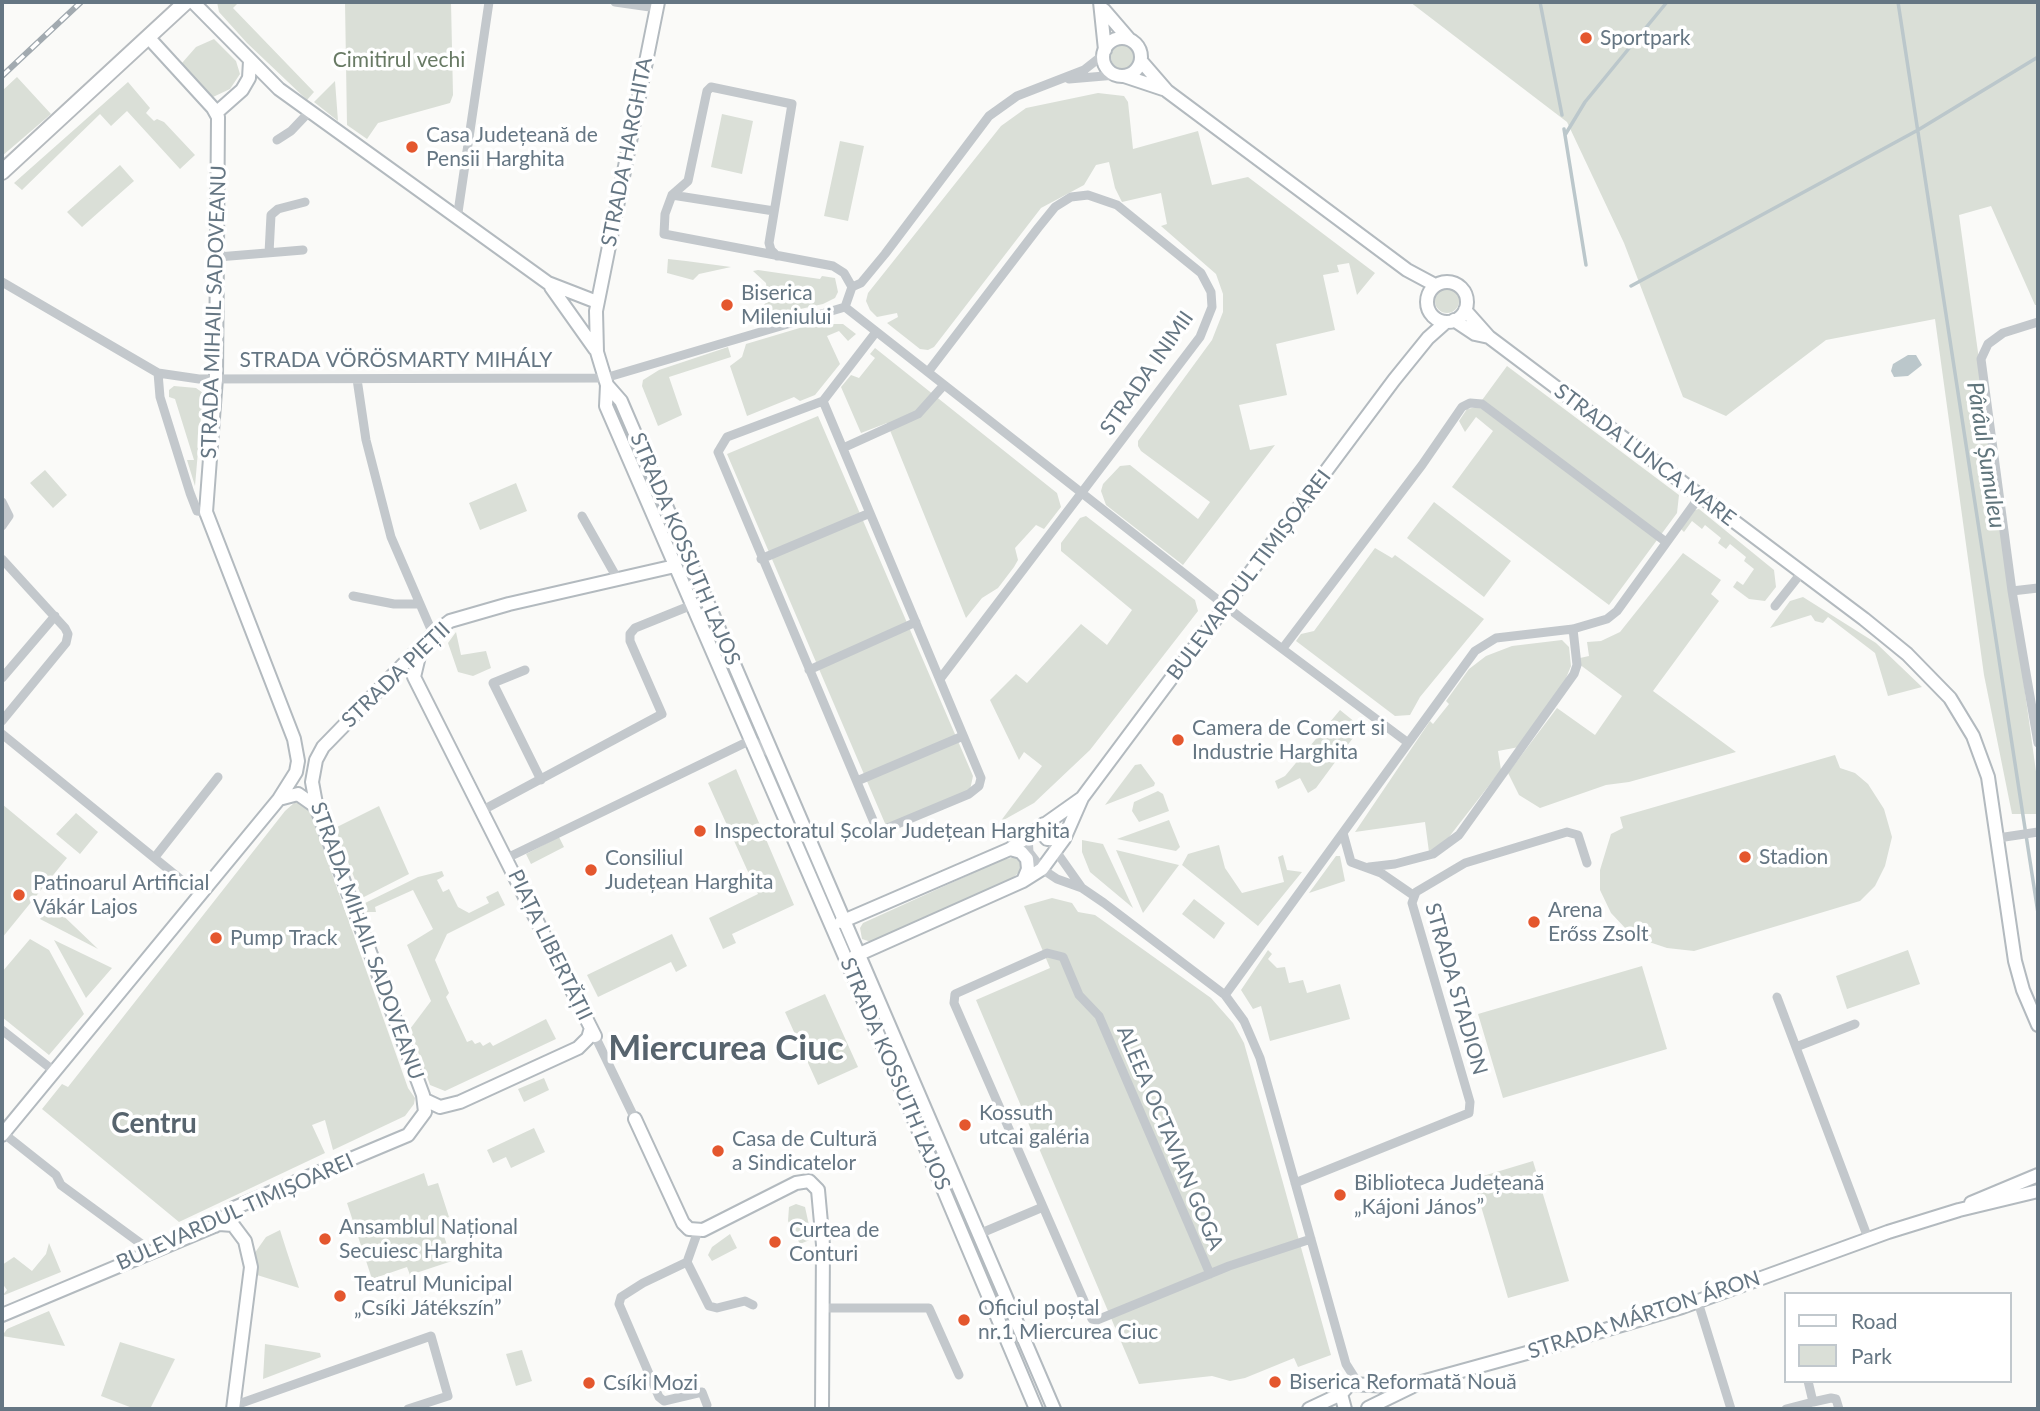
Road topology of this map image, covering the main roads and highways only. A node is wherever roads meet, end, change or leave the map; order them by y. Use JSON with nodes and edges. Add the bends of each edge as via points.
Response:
{"nodes":[{"id":1,"x":186,"y":2,"type":"edge"},
{"id":2,"x":2,"y":172,"type":"edge"}],
"edges":[{"from":1,"to":2,"type":"main road"}]}
